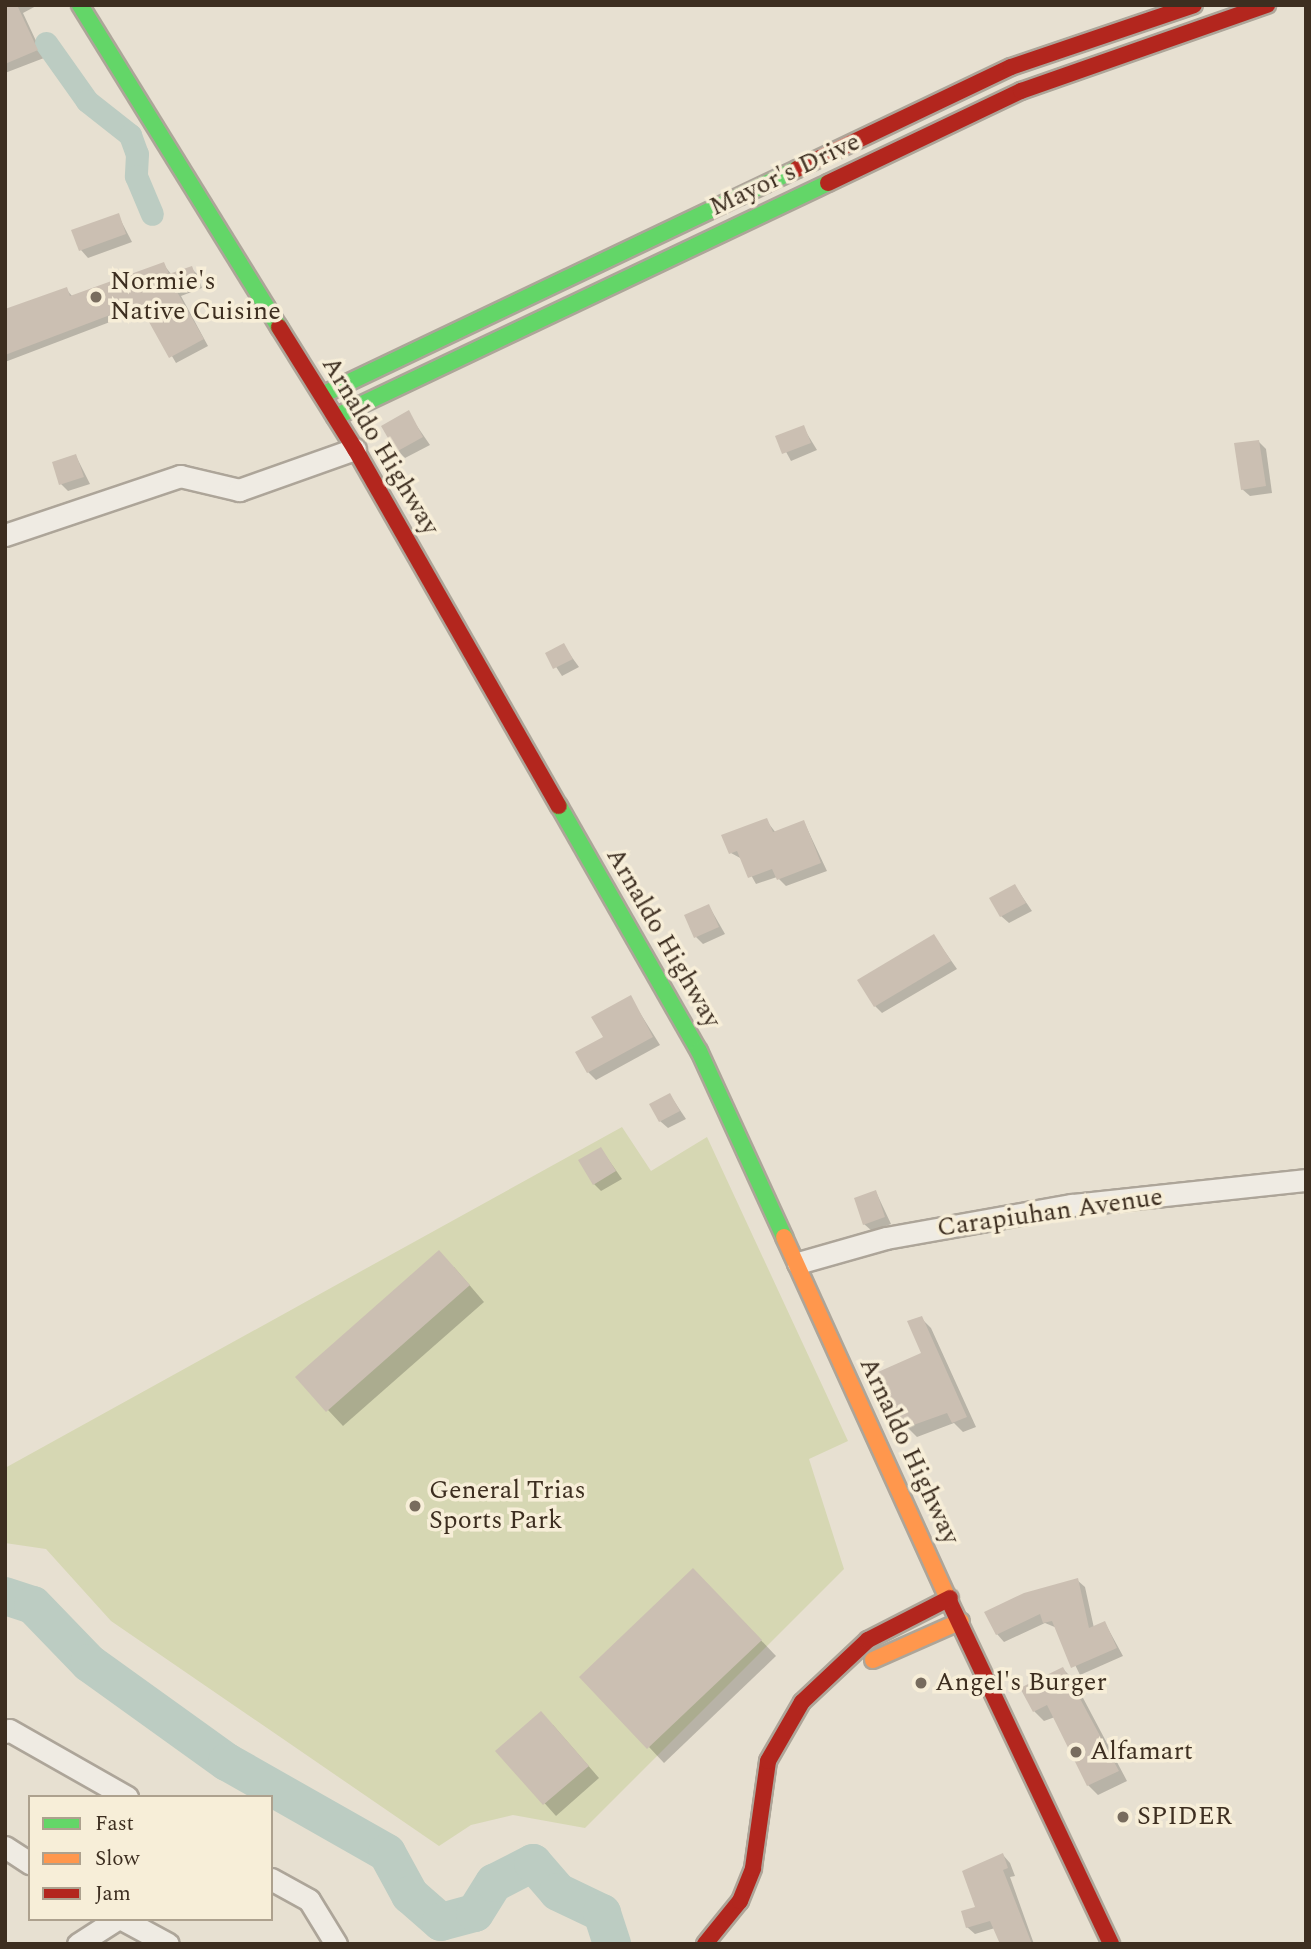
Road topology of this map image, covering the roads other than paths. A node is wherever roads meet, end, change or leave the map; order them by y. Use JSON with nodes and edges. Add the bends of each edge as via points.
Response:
{"nodes":[{"id":1,"x":80,"y":5,"type":"edge"},
{"id":2,"x":1194,"y":5,"type":"edge"},
{"id":3,"x":1267,"y":5,"type":"edge"},
{"id":4,"x":878,"y":130,"type":"junction"},
{"id":5,"x":889,"y":153,"type":"junction"},
{"id":6,"x":322,"y":395,"type":"junction"},
{"id":7,"x":335,"y":417,"type":"junction"},
{"id":8,"x":355,"y":449,"type":"junction"},
{"id":9,"x":5,"y":535,"type":"edge"},
{"id":10,"x":1306,"y":1180,"type":"edge"},
{"id":11,"x":798,"y":1263,"type":"junction"},
{"id":12,"x":950,"y":1598,"type":"junction"},
{"id":13,"x":961,"y":1620,"type":"junction"},
{"id":14,"x":826,"y":1676,"type":"junction"},
{"id":15,"x":5,"y":1732,"type":"edge"},
{"id":16,"x":123,"y":1795,"type":"edge"},
{"id":17,"x":273,"y":1880,"type":"edge"},
{"id":18,"x":116,"y":1921,"type":"edge"},
{"id":19,"x":123,"y":1921,"type":"edge"},
{"id":20,"x":78,"y":1944,"type":"edge"},
{"id":21,"x":168,"y":1944,"type":"edge"},
{"id":22,"x":336,"y":1944,"type":"edge"},
{"id":23,"x":705,"y":1944,"type":"edge"},
{"id":24,"x":1111,"y":1944,"type":"edge"}],
"edges":[{"from":1,"to":6,"type":"street","name":"Arnaldo Highway"},
{"from":2,"to":4,"type":"street","name":"Mayor's Drive","via":[[1023,63]]},
{"from":3,"to":5,"type":"street","name":"Mayor's Drive","via":[[1044,82]]},
{"from":4,"to":5,"type":"street"},
{"from":4,"to":6,"type":"street","name":"Mayor's Drive"},
{"from":5,"to":7,"type":"street","name":"Mayor's Drive"},
{"from":6,"to":7,"type":"street","name":"Arnaldo Highway"},
{"from":7,"to":8,"type":"street","name":"Arnaldo Highway"},
{"from":8,"to":9,"type":"street","via":[[239,490],[180,476]]},
{"from":8,"to":11,"type":"street","name":"Arnaldo Highway","via":[[699,1051]]},
{"from":10,"to":11,"type":"street","name":"Carapiuhan Avenue","via":[[1073,1205],[886,1238]]},
{"from":11,"to":12,"type":"street","name":"Arnaldo Highway"},
{"from":12,"to":13,"type":"street","name":"Arnaldo Highway"},
{"from":12,"to":14,"type":"street","via":[[868,1640]]},
{"from":13,"to":14,"type":"street"},
{"from":13,"to":24,"type":"street","name":"Arnaldo Highway"},
{"from":14,"to":23,"type":"street","via":[[802,1702],[768,1761],[753,1868],[740,1901]]},
{"from":15,"to":16,"type":"street","via":[[9,1730]]},
{"from":17,"to":22,"type":"street","via":[[309,1900]]},
{"from":18,"to":20,"type":"street"},
{"from":19,"to":21,"type":"street"}]}
